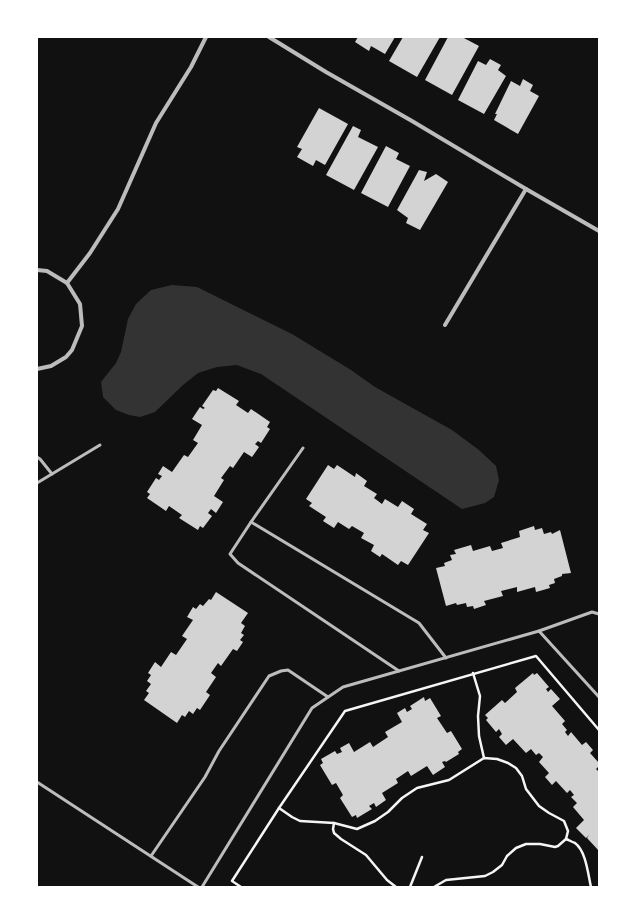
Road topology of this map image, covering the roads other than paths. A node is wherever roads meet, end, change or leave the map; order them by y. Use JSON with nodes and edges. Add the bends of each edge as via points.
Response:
{"nodes":[{"id":1,"x":206,"y":37,"type":"edge"},
{"id":2,"x":269,"y":37,"type":"edge"},
{"id":3,"x":526,"y":189,"type":"junction"},
{"id":4,"x":599,"y":231,"type":"edge"},
{"id":5,"x":37,"y":270,"type":"edge"},
{"id":6,"x":67,"y":283,"type":"junction"},
{"id":7,"x":445,"y":325,"type":"dead end"},
{"id":8,"x":37,"y":369,"type":"edge"},
{"id":9,"x":100,"y":445,"type":"dead end"},
{"id":10,"x":303,"y":448,"type":"dead end"},
{"id":11,"x":37,"y":457,"type":"edge"},
{"id":12,"x":52,"y":474,"type":"junction"},
{"id":13,"x":37,"y":483,"type":"edge"},
{"id":14,"x":251,"y":522,"type":"junction"},
{"id":15,"x":599,"y":614,"type":"edge"},
{"id":16,"x":539,"y":631,"type":"junction"},
{"id":17,"x":446,"y":658,"type":"junction"},
{"id":18,"x":399,"y":671,"type":"junction"},
{"id":19,"x":599,"y":697,"type":"edge"},
{"id":20,"x":328,"y":698,"type":"junction"},
{"id":21,"x":37,"y":782,"type":"edge"},
{"id":22,"x":151,"y":856,"type":"junction"},
{"id":23,"x":198,"y":887,"type":"edge"},
{"id":24,"x":202,"y":887,"type":"edge"}],
"edges":[{"from":1,"to":6,"type":"street","via":[[191,67],[156,123],[118,209]]},
{"from":2,"to":3,"type":"street"},
{"from":3,"to":4,"type":"street"},
{"from":3,"to":7,"type":"street"},
{"from":5,"to":6,"type":"street","via":[[47,271]]},
{"from":6,"to":8,"type":"street","via":[[80,304],[82,326],[72,350],[66,357],[51,366]]},
{"from":9,"to":12,"type":"lane"},
{"from":10,"to":14,"type":"lane"},
{"from":11,"to":12,"type":"lane"},
{"from":12,"to":13,"type":"lane"},
{"from":14,"to":17,"type":"lane","via":[[419,623]]},
{"from":14,"to":18,"type":"lane","via":[[230,554],[238,563]]},
{"from":15,"to":16,"type":"lane","via":[[592,612]]},
{"from":16,"to":17,"type":"lane"},
{"from":16,"to":19,"type":"lane"},
{"from":17,"to":18,"type":"lane"},
{"from":18,"to":20,"type":"lane","via":[[343,687]]},
{"from":20,"to":22,"type":"lane","via":[[288,670],[269,676]]},
{"from":20,"to":24,"type":"lane","via":[[312,708]]},
{"from":21,"to":22,"type":"lane"},
{"from":22,"to":23,"type":"lane"}]}
